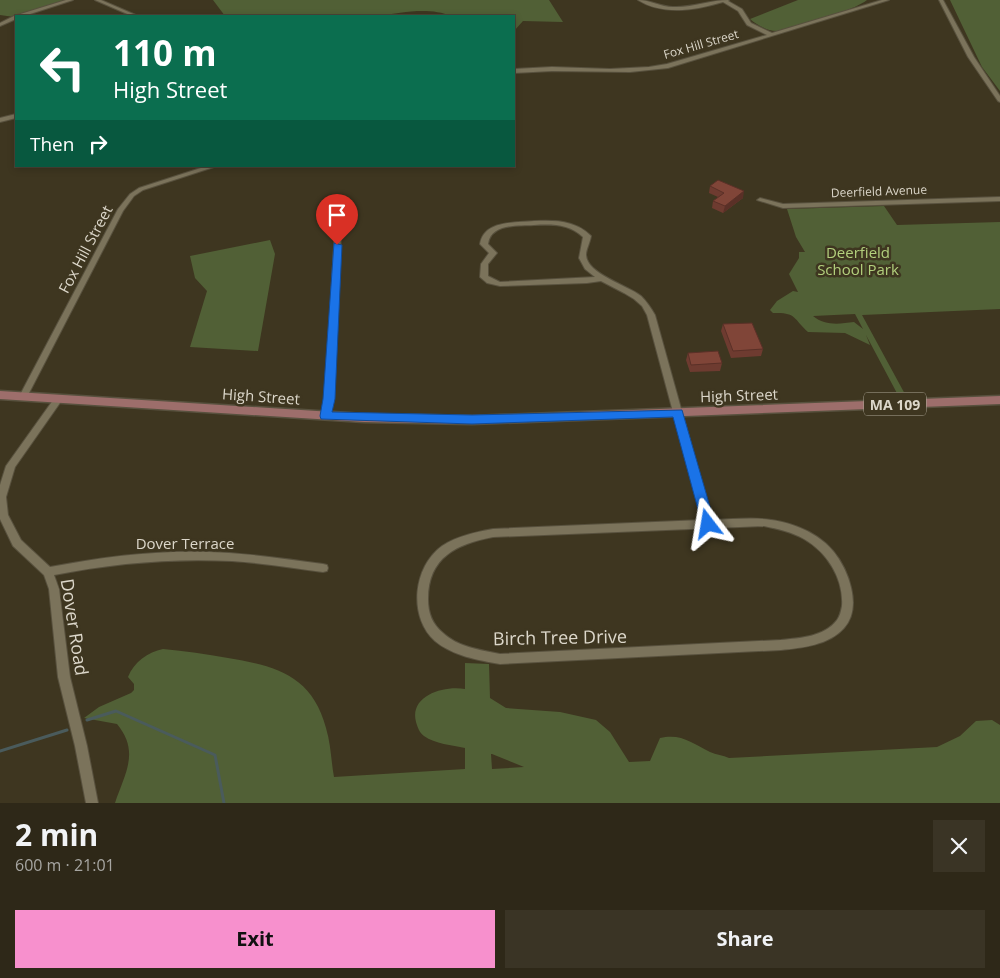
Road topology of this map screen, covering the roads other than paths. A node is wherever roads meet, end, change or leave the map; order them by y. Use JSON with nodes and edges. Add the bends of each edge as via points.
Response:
{"nodes":[{"id":1,"x":71,"y":0,"type":"edge"},
{"id":2,"x":97,"y":0,"type":"edge"},
{"id":3,"x":640,"y":0,"type":"edge"},
{"id":4,"x":887,"y":0,"type":"edge"},
{"id":5,"x":941,"y":0,"type":"edge"},
{"id":6,"x":724,"y":1,"type":"edge"},
{"id":7,"x":23,"y":15,"type":"edge"},
{"id":8,"x":134,"y":15,"type":"edge"},
{"id":9,"x":15,"y":18,"type":"edge"},
{"id":10,"x":0,"y":25,"type":"edge"},
{"id":11,"x":769,"y":36,"type":"junction"},
{"id":12,"x":515,"y":71,"type":"edge"},
{"id":13,"x":1000,"y":100,"type":"edge"},
{"id":14,"x":15,"y":116,"type":"edge"},
{"id":15,"x":0,"y":120,"type":"edge"},
{"id":16,"x":197,"y":168,"type":"edge"},
{"id":17,"x":1000,"y":199,"type":"edge"},
{"id":18,"x":760,"y":200,"type":"dead end"},
{"id":19,"x":339,"y":212,"type":"dead end"},
{"id":20,"x":604,"y":278,"type":"junction"},
{"id":21,"x":0,"y":395,"type":"edge"},
{"id":22,"x":24,"y":395,"type":"junction"},
{"id":23,"x":59,"y":398,"type":"junction"},
{"id":24,"x":1000,"y":400,"type":"edge"},
{"id":25,"x":678,"y":412,"type":"junction"},
{"id":26,"x":326,"y":416,"type":"junction"},
{"id":27,"x":1,"y":498,"type":"edge"},
{"id":28,"x":708,"y":524,"type":"junction"},
{"id":29,"x":323,"y":568,"type":"dead end"},
{"id":30,"x":48,"y":572,"type":"junction"},
{"id":31,"x":92,"y":803,"type":"edge"}],
"edges":[{"from":1,"to":7,"type":"street"},
{"from":2,"to":8,"type":"street"},
{"from":3,"to":6,"type":"street","via":[[658,7],[681,10]]},
{"from":4,"to":11,"type":"street","name":"Fox Hill Street"},
{"from":5,"to":13,"type":"street","via":[[969,53]]},
{"from":6,"to":11,"type":"street","via":[[743,24]]},
{"from":9,"to":10,"type":"street"},
{"from":11,"to":12,"type":"street","name":"Fox Hill Street","via":[[655,69]]},
{"from":14,"to":15,"type":"street"},
{"from":16,"to":22,"type":"street","name":"Fox Hill Street","via":[[132,195],[120,210]]},
{"from":17,"to":18,"type":"street","name":"Deerfield Avenue","via":[[783,206]]},
{"from":19,"to":26,"type":"street"},
{"from":20,"to":20,"type":"street","via":[[586,264],[583,253],[587,236],[575,226],[500,226],[484,240],[493,253],[483,269],[484,277],[490,281],[510,283]]},
{"from":20,"to":25,"type":"street","via":[[636,296],[649,309]]},
{"from":21,"to":22,"type":"main road","name":"High Street","number":"MA 109"},
{"from":22,"to":23,"type":"main road","name":"High Street","number":"MA 109"},
{"from":23,"to":26,"type":"main road","name":"High Street","number":"MA 109"},
{"from":23,"to":27,"type":"street","name":"Dover Road","via":[[11,466]]},
{"from":24,"to":25,"type":"main road","name":"High Street","number":"MA 109"},
{"from":25,"to":26,"type":"main road","name":"High Street","number":"MA 109","via":[[472,420]]},
{"from":25,"to":28,"type":"street"},
{"from":27,"to":30,"type":"street","name":"Dover Road","via":[[3,515],[17,543]]},
{"from":28,"to":28,"type":"street","name":"Birch Tree Drive","via":[[764,522],[787,526],[816,540],[838,563],[845,584],[848,604],[842,623],[827,634],[808,641],[763,647],[500,659],[470,653],[450,644],[433,631],[422,608],[424,583],[432,561],[453,545],[473,536]]},
{"from":29,"to":30,"type":"street","name":"Dover Terrace","via":[[194,555],[89,563]]},
{"from":30,"to":31,"type":"street","name":"Dover Road","via":[[54,589],[64,677]]}]}
